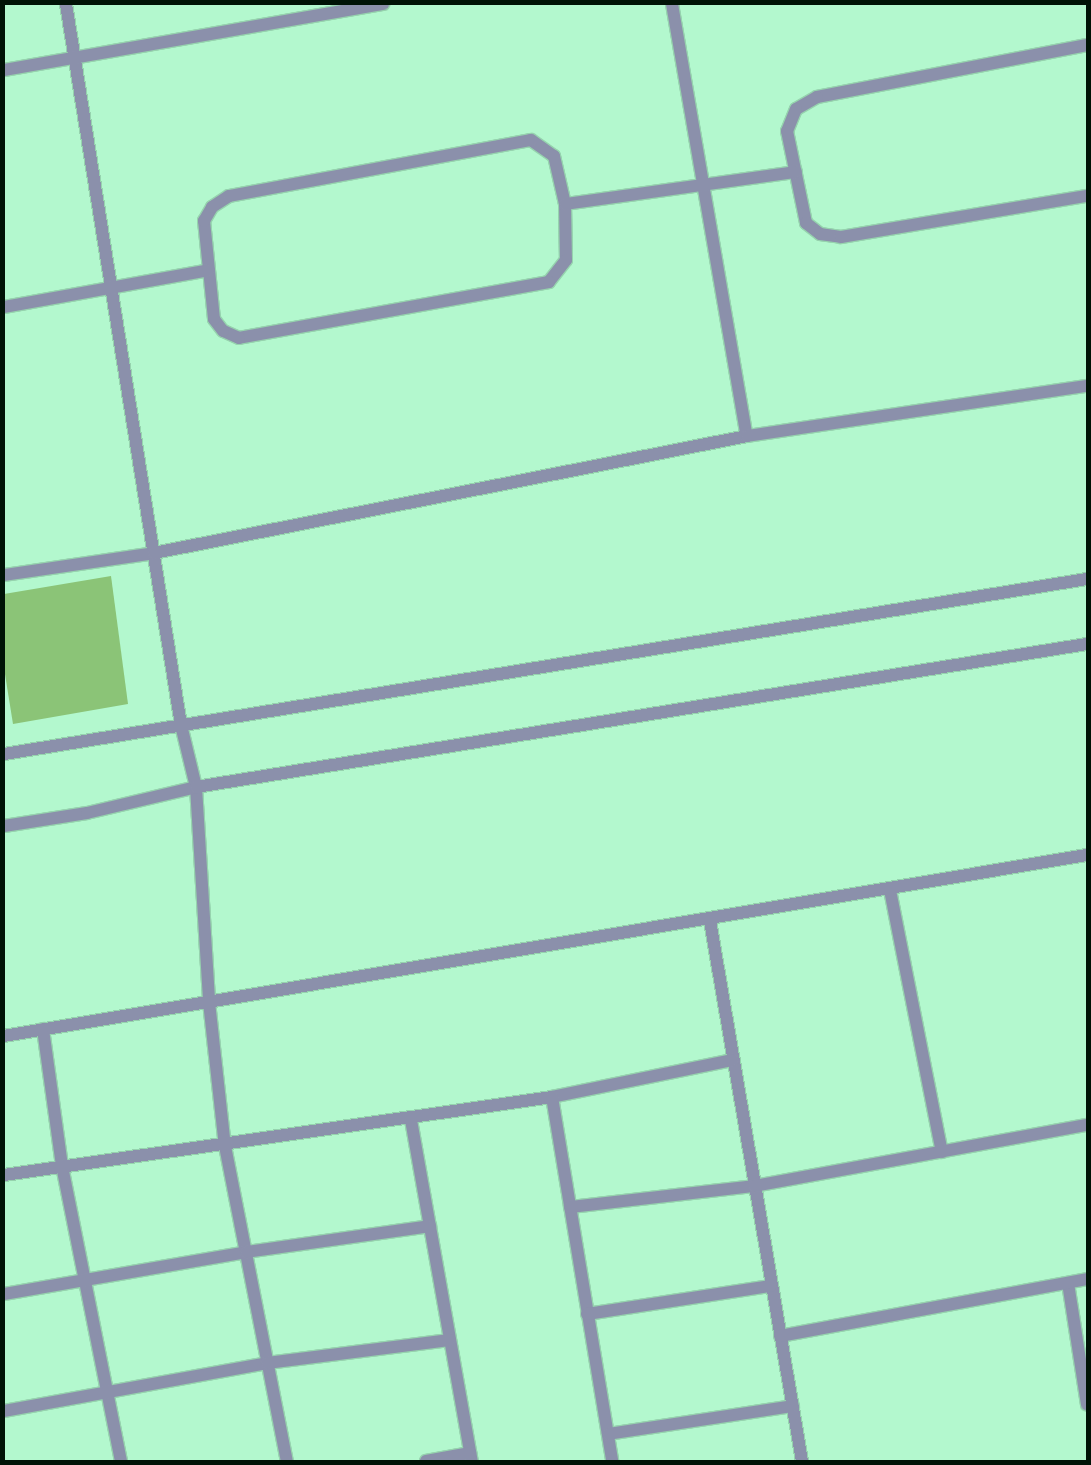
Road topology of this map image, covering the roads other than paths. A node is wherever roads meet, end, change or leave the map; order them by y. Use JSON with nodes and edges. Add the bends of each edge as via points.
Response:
{"nodes":[{"id":1,"x":66,"y":4,"type":"edge"},
{"id":2,"x":384,"y":4,"type":"edge"},
{"id":3,"x":672,"y":4,"type":"edge"},
{"id":4,"x":1087,"y":45,"type":"edge"},
{"id":5,"x":75,"y":59,"type":"junction"},
{"id":6,"x":4,"y":70,"type":"edge"},
{"id":7,"x":796,"y":172,"type":"junction"},
{"id":8,"x":704,"y":186,"type":"junction"},
{"id":9,"x":1087,"y":196,"type":"edge"},
{"id":10,"x":565,"y":204,"type":"junction"},
{"id":11,"x":209,"y":270,"type":"junction"},
{"id":12,"x":112,"y":288,"type":"junction"},
{"id":13,"x":4,"y":307,"type":"edge"},
{"id":14,"x":1087,"y":386,"type":"edge"},
{"id":15,"x":746,"y":436,"type":"junction"},
{"id":16,"x":154,"y":553,"type":"junction"},
{"id":17,"x":4,"y":576,"type":"edge"},
{"id":18,"x":1087,"y":579,"type":"edge"},
{"id":19,"x":1087,"y":644,"type":"edge"},
{"id":20,"x":181,"y":725,"type":"junction"},
{"id":21,"x":4,"y":754,"type":"edge"},
{"id":22,"x":196,"y":787,"type":"junction"},
{"id":23,"x":4,"y":826,"type":"edge"},
{"id":24,"x":1087,"y":855,"type":"edge"},
{"id":25,"x":890,"y":890,"type":"junction"},
{"id":26,"x":710,"y":921,"type":"junction"},
{"id":27,"x":209,"y":1002,"type":"junction"},
{"id":28,"x":43,"y":1029,"type":"junction"},
{"id":29,"x":4,"y":1036,"type":"edge"},
{"id":30,"x":733,"y":1060,"type":"junction"},
{"id":31,"x":552,"y":1097,"type":"junction"},
{"id":32,"x":411,"y":1120,"type":"junction"},
{"id":33,"x":1087,"y":1125,"type":"edge"},
{"id":34,"x":225,"y":1146,"type":"junction"},
{"id":35,"x":942,"y":1152,"type":"junction"},
{"id":36,"x":62,"y":1166,"type":"junction"},
{"id":37,"x":4,"y":1175,"type":"edge"},
{"id":38,"x":754,"y":1186,"type":"junction"},
{"id":39,"x":570,"y":1207,"type":"junction"},
{"id":40,"x":430,"y":1226,"type":"junction"},
{"id":41,"x":246,"y":1252,"type":"junction"},
{"id":42,"x":1087,"y":1279,"type":"edge"},
{"id":43,"x":85,"y":1280,"type":"junction"},
{"id":44,"x":1068,"y":1283,"type":"junction"},
{"id":45,"x":771,"y":1286,"type":"junction"},
{"id":46,"x":4,"y":1294,"type":"edge"},
{"id":47,"x":587,"y":1314,"type":"junction"},
{"id":48,"x":780,"y":1336,"type":"junction"},
{"id":49,"x":450,"y":1340,"type":"junction"},
{"id":50,"x":267,"y":1363,"type":"junction"},
{"id":51,"x":108,"y":1392,"type":"junction"},
{"id":52,"x":1087,"y":1405,"type":"edge"},
{"id":53,"x":792,"y":1406,"type":"junction"},
{"id":54,"x":4,"y":1411,"type":"edge"},
{"id":55,"x":608,"y":1434,"type":"junction"},
{"id":56,"x":471,"y":1457,"type":"edge"},
{"id":57,"x":122,"y":1461,"type":"edge"},
{"id":58,"x":286,"y":1461,"type":"edge"},
{"id":59,"x":426,"y":1461,"type":"edge"},
{"id":60,"x":612,"y":1461,"type":"edge"},
{"id":61,"x":802,"y":1461,"type":"edge"}],
"edges":[{"from":1,"to":5,"type":"street"},
{"from":2,"to":5,"type":"street"},
{"from":3,"to":8,"type":"street"},
{"from":4,"to":7,"type":"street","via":[[817,96],[796,109],[787,131]]},
{"from":5,"to":6,"type":"street"},
{"from":5,"to":12,"type":"street"},
{"from":7,"to":8,"type":"street"},
{"from":7,"to":9,"type":"street","via":[[806,222],[820,234],[841,237]]},
{"from":8,"to":10,"type":"street"},
{"from":8,"to":15,"type":"street"},
{"from":10,"to":11,"type":"street","via":[[554,156],[531,140],[229,196],[212,207],[204,221]]},
{"from":10,"to":11,"type":"street","via":[[566,260],[549,282],[239,338],[223,331],[214,319]]},
{"from":11,"to":12,"type":"street"},
{"from":12,"to":13,"type":"street"},
{"from":12,"to":16,"type":"street"},
{"from":14,"to":15,"type":"street"},
{"from":15,"to":16,"type":"street"},
{"from":16,"to":17,"type":"street"},
{"from":16,"to":20,"type":"street"},
{"from":18,"to":20,"type":"street"},
{"from":19,"to":22,"type":"street"},
{"from":20,"to":21,"type":"street"},
{"from":20,"to":22,"type":"street"},
{"from":22,"to":23,"type":"street","via":[[86,813]]},
{"from":22,"to":27,"type":"street"},
{"from":24,"to":25,"type":"street"},
{"from":25,"to":26,"type":"street"},
{"from":25,"to":35,"type":"street"},
{"from":26,"to":27,"type":"street"},
{"from":26,"to":30,"type":"street"},
{"from":27,"to":28,"type":"street"},
{"from":27,"to":34,"type":"street"},
{"from":28,"to":29,"type":"street"},
{"from":28,"to":36,"type":"street"},
{"from":30,"to":31,"type":"street"},
{"from":30,"to":38,"type":"street"},
{"from":31,"to":32,"type":"street"},
{"from":31,"to":39,"type":"street"},
{"from":32,"to":34,"type":"street"},
{"from":32,"to":40,"type":"street"},
{"from":33,"to":35,"type":"street"},
{"from":34,"to":36,"type":"street"},
{"from":34,"to":41,"type":"street"},
{"from":35,"to":38,"type":"street"},
{"from":36,"to":37,"type":"street"},
{"from":36,"to":43,"type":"street"},
{"from":38,"to":39,"type":"street"},
{"from":38,"to":45,"type":"street"},
{"from":39,"to":47,"type":"street"},
{"from":40,"to":41,"type":"street"},
{"from":40,"to":49,"type":"street"},
{"from":41,"to":43,"type":"street"},
{"from":41,"to":50,"type":"street"},
{"from":42,"to":44,"type":"street"},
{"from":43,"to":46,"type":"street"},
{"from":43,"to":51,"type":"street"},
{"from":44,"to":48,"type":"street"},
{"from":44,"to":52,"type":"street"},
{"from":45,"to":47,"type":"street"},
{"from":45,"to":48,"type":"street"},
{"from":47,"to":55,"type":"street"},
{"from":48,"to":53,"type":"street"},
{"from":49,"to":50,"type":"street"},
{"from":49,"to":56,"type":"street"},
{"from":50,"to":51,"type":"street"},
{"from":50,"to":58,"type":"street"},
{"from":51,"to":54,"type":"street"},
{"from":51,"to":57,"type":"street"},
{"from":53,"to":55,"type":"street"},
{"from":53,"to":61,"type":"street"},
{"from":55,"to":60,"type":"street"},
{"from":56,"to":59,"type":"street"}]}
